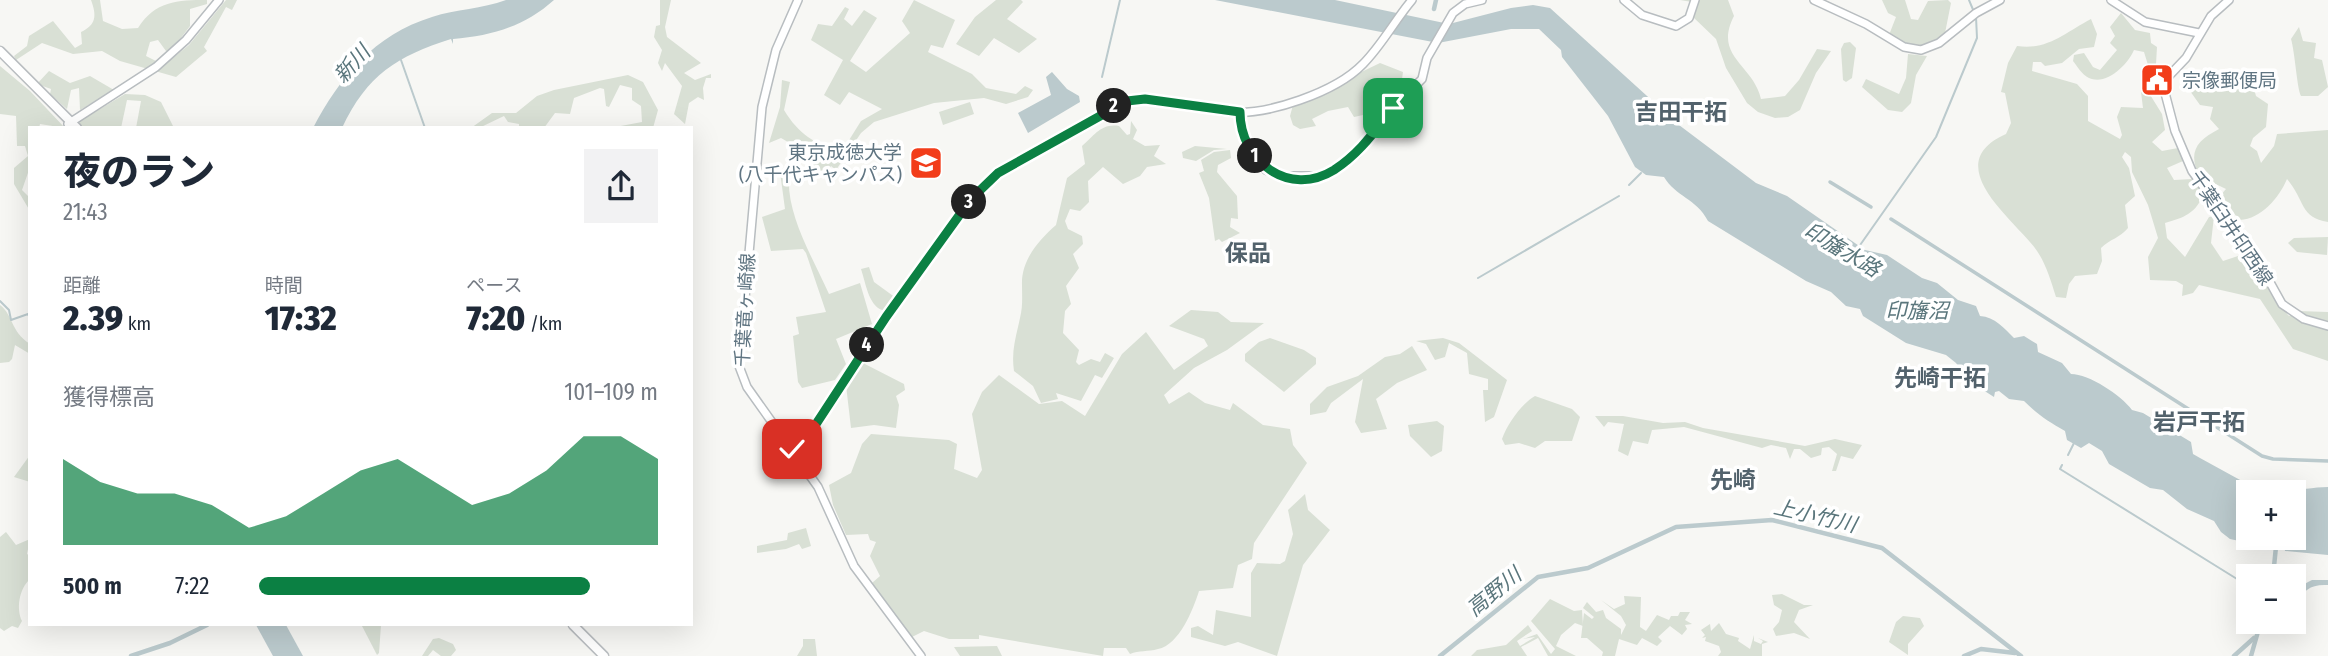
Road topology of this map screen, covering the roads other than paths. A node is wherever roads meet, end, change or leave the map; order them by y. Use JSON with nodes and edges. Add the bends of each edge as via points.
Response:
{"nodes":[{"id":1,"x":219,"y":0,"type":"edge"},
{"id":2,"x":797,"y":0,"type":"edge"},
{"id":3,"x":1412,"y":0,"type":"edge"},
{"id":4,"x":1482,"y":0,"type":"edge"},
{"id":5,"x":1624,"y":0,"type":"edge"},
{"id":6,"x":1696,"y":0,"type":"edge"},
{"id":7,"x":1814,"y":0,"type":"edge"},
{"id":8,"x":2000,"y":0,"type":"edge"},
{"id":9,"x":2110,"y":0,"type":"edge"},
{"id":10,"x":2229,"y":0,"type":"edge"},
{"id":11,"x":2199,"y":33,"type":"junction"},
{"id":12,"x":0,"y":53,"type":"edge"},
{"id":13,"x":1240,"y":112,"type":"junction"},
{"id":14,"x":72,"y":125,"type":"edge"},
{"id":15,"x":2328,"y":327,"type":"edge"},
{"id":16,"x":795,"y":454,"type":"junction"},
{"id":17,"x":571,"y":626,"type":"edge"},
{"id":18,"x":601,"y":656,"type":"edge"},
{"id":19,"x":921,"y":656,"type":"edge"}],
"edges":[{"from":1,"to":14,"type":"main road","via":[[156,67]]},
{"from":2,"to":16,"type":"main road","name":"千葉竜ヶ崎線","via":[[776,51],[762,107],[739,360],[747,387]]},
{"from":3,"to":13,"type":"main road","via":[[1358,70],[1334,85],[1270,108]]},
{"from":4,"to":13,"type":"main road","via":[[1462,5],[1449,19],[1418,85],[1393,108],[1362,150],[1325,174],[1293,177],[1266,170],[1242,133]]},
{"from":5,"to":6,"type":"main road","via":[[1642,15],[1676,26],[1689,18]]},
{"from":7,"to":8,"type":"main road","via":[[1904,47],[1921,50],[1939,43]]},
{"from":9,"to":11,"type":"main road","via":[[2145,22]]},
{"from":10,"to":11,"type":"main road","name":"千葉臼井印西線"},
{"from":11,"to":15,"type":"main road","name":"千葉臼井印西線","via":[[2186,58],[2165,81],[2183,151],[2282,304],[2304,319]]},
{"from":12,"to":14,"type":"highway"},
{"from":13,"to":16,"type":"main road","via":[[1145,99],[1127,101],[998,173],[971,199]]},
{"from":16,"to":19,"type":"main road","name":"千葉竜ヶ崎線","via":[[821,494],[855,566]]},
{"from":17,"to":18,"type":"highway"}]}
